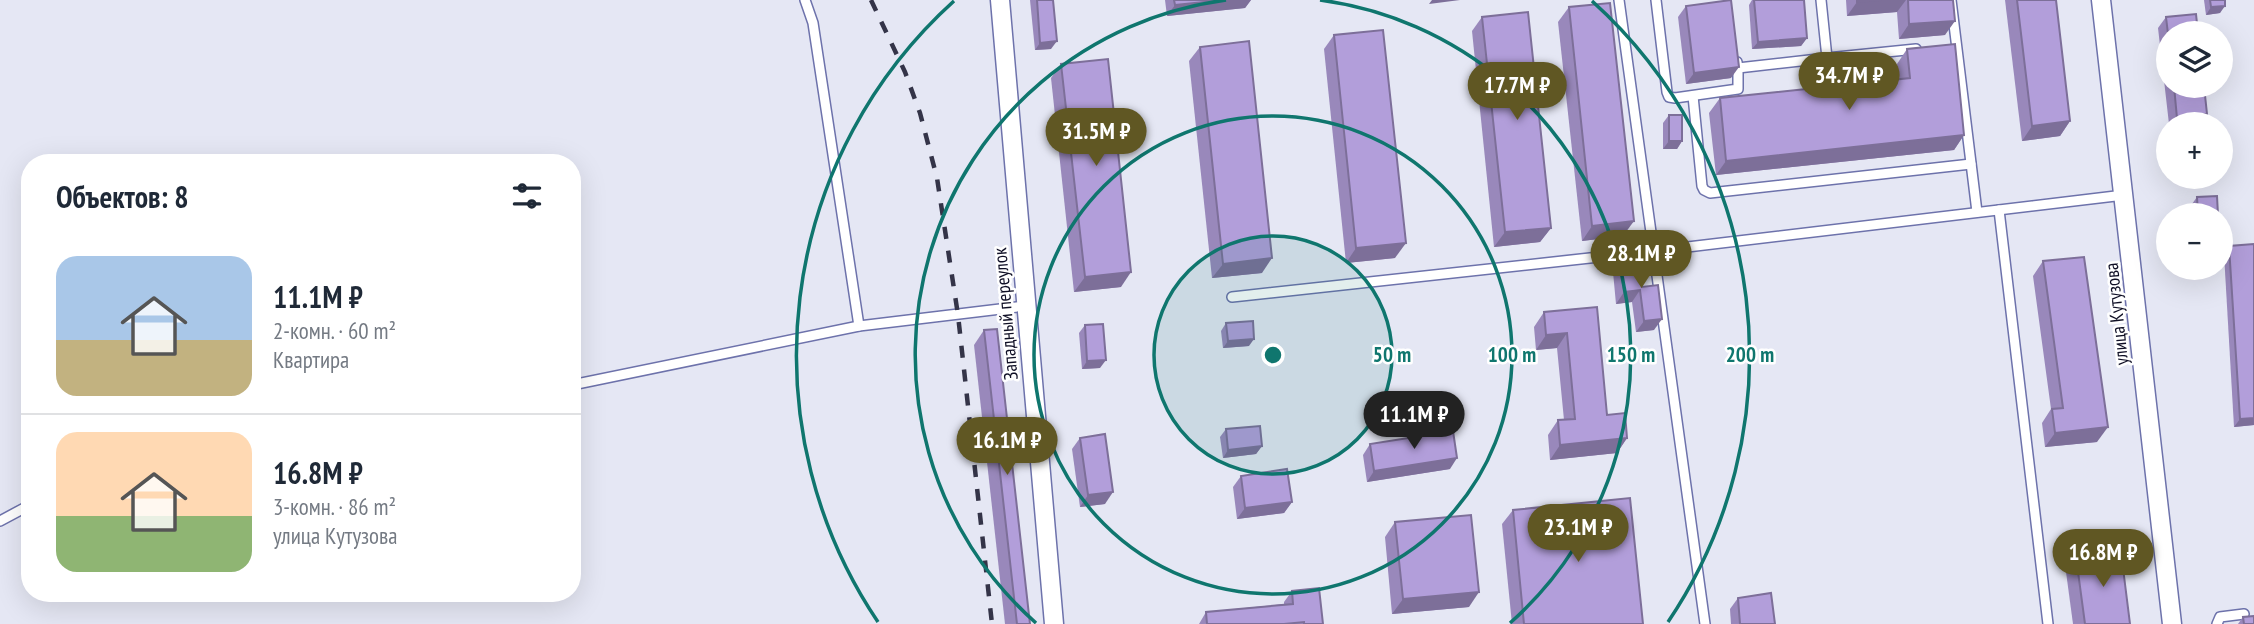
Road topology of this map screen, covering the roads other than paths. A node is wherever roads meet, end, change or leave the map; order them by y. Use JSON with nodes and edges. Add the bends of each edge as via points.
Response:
{"nodes":[{"id":1,"x":805,"y":0,"type":"edge"},
{"id":2,"x":1000,"y":0,"type":"edge"},
{"id":3,"x":1619,"y":0,"type":"edge"},
{"id":4,"x":1656,"y":0,"type":"edge"},
{"id":5,"x":1821,"y":0,"type":"edge"},
{"id":6,"x":1951,"y":0,"type":"edge"},
{"id":7,"x":2101,"y":0,"type":"edge"},
{"id":8,"x":1956,"y":45,"type":"junction"},
{"id":9,"x":1943,"y":46,"type":"edge"},
{"id":10,"x":1930,"y":47,"type":"edge"},
{"id":11,"x":1736,"y":54,"type":"edge"},
{"id":12,"x":1827,"y":58,"type":"junction"},
{"id":13,"x":1738,"y":68,"type":"junction"},
{"id":14,"x":1693,"y":96,"type":"junction"},
{"id":15,"x":1971,"y":164,"type":"junction"},
{"id":16,"x":2124,"y":195,"type":"junction"},
{"id":17,"x":1999,"y":210,"type":"junction"},
{"id":18,"x":1977,"y":212,"type":"junction"},
{"id":19,"x":1654,"y":251,"type":"junction"},
{"id":20,"x":1231,"y":297,"type":"dead end"},
{"id":21,"x":1025,"y":306,"type":"junction"},
{"id":22,"x":859,"y":326,"type":"junction"},
{"id":23,"x":581,"y":383,"type":"edge"},
{"id":24,"x":21,"y":510,"type":"edge"},
{"id":25,"x":0,"y":521,"type":"edge"},
{"id":26,"x":2244,"y":614,"type":"edge"},
{"id":27,"x":1054,"y":624,"type":"edge"},
{"id":28,"x":1705,"y":624,"type":"edge"},
{"id":29,"x":2048,"y":624,"type":"edge"},
{"id":30,"x":2172,"y":624,"type":"edge"},
{"id":31,"x":2217,"y":624,"type":"edge"}],
"edges":[{"from":1,"to":22,"type":"lane","via":[[813,23]]},
{"from":2,"to":21,"type":"street","name":"Западный переулок"},
{"from":3,"to":19,"type":"lane"},
{"from":4,"to":14,"type":"lane","via":[[1667,92],[1675,98]]},
{"from":5,"to":12,"type":"lane"},
{"from":6,"to":8,"type":"lane"},
{"from":7,"to":16,"type":"street","name":"улица Кутузова"},
{"from":8,"to":9,"type":"lane"},
{"from":8,"to":15,"type":"lane"},
{"from":10,"to":12,"type":"lane"},
{"from":11,"to":13,"type":"lane"},
{"from":12,"to":13,"type":"lane"},
{"from":13,"to":14,"type":"lane","via":[[1738,89]]},
{"from":14,"to":15,"type":"lane","via":[[1702,186],[1710,193]]},
{"from":15,"to":18,"type":"lane"},
{"from":16,"to":17,"type":"lane"},
{"from":16,"to":30,"type":"street","name":"улица Кутузова"},
{"from":17,"to":18,"type":"lane"},
{"from":17,"to":29,"type":"lane"},
{"from":18,"to":19,"type":"lane"},
{"from":19,"to":20,"type":"lane"},
{"from":19,"to":28,"type":"lane"},
{"from":21,"to":22,"type":"lane"},
{"from":21,"to":27,"type":"street","name":"Западный переулок"},
{"from":22,"to":23,"type":"lane"},
{"from":24,"to":25,"type":"lane"},
{"from":26,"to":31,"type":"lane","via":[[2220,617]]}]}
